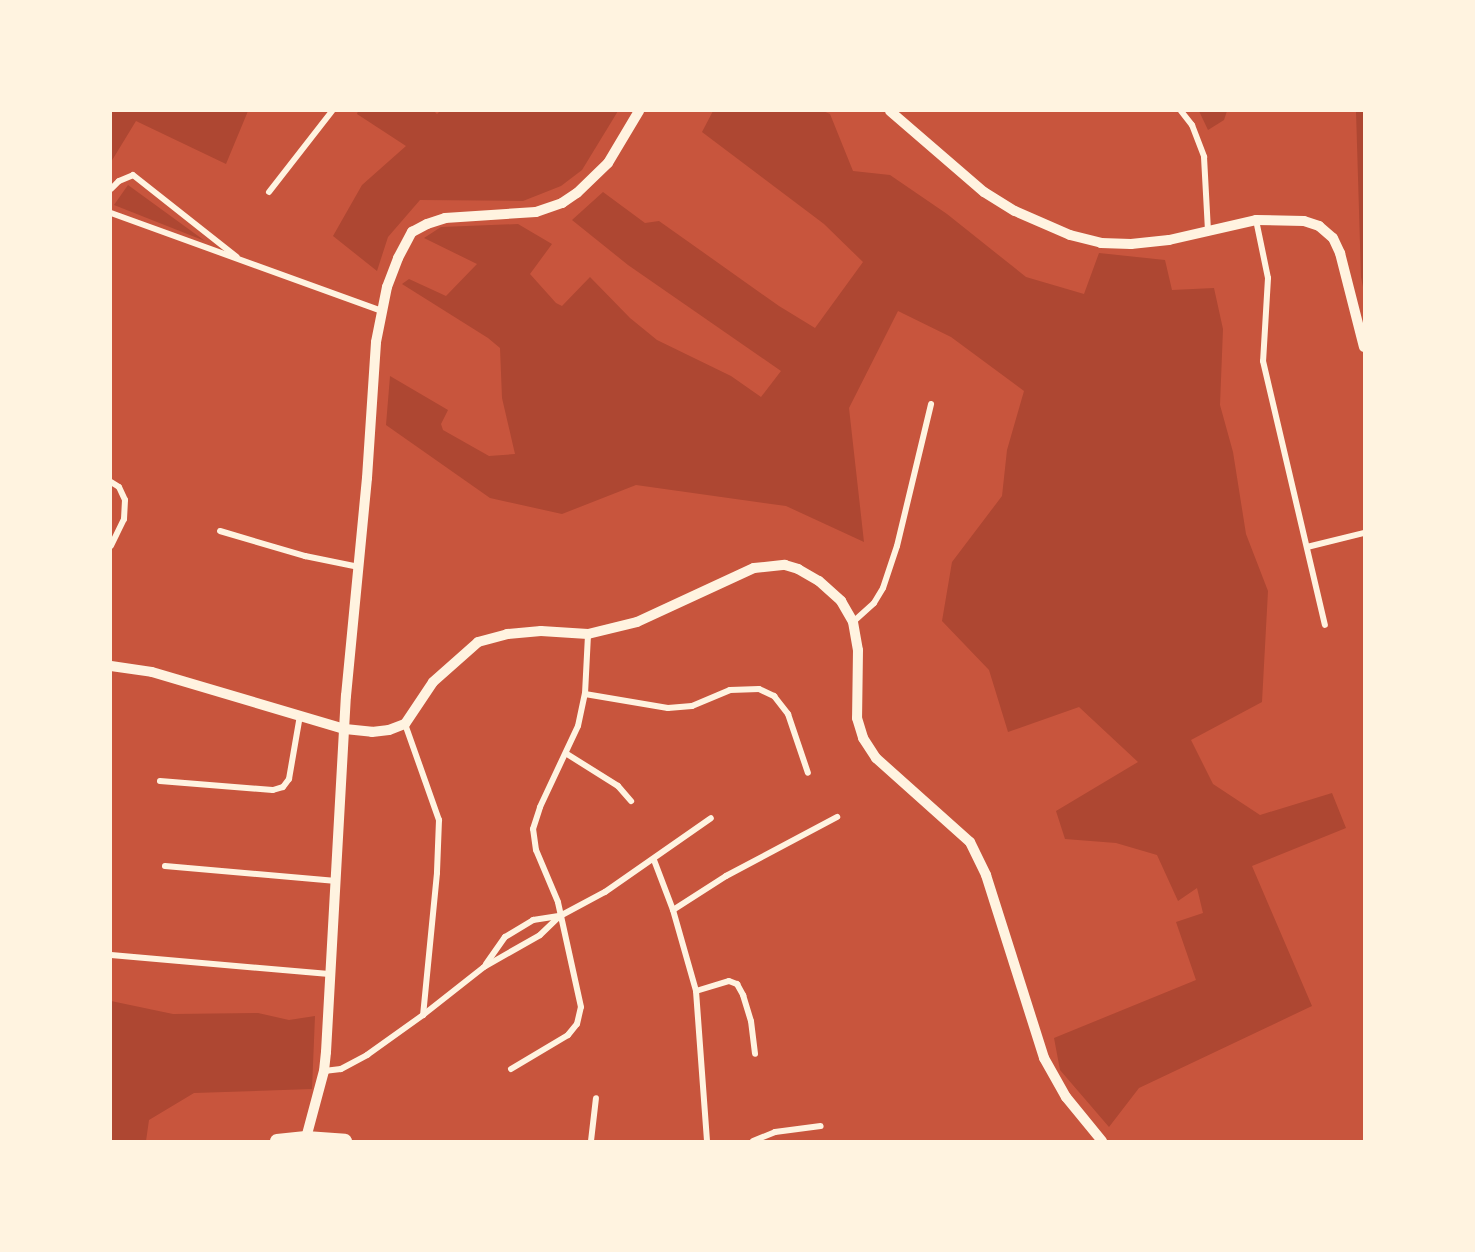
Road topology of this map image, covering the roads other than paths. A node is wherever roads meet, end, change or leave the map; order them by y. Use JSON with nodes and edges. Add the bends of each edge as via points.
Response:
{"nodes":[{"id":1,"x":332,"y":111,"type":"edge"},
{"id":2,"x":639,"y":111,"type":"edge"},
{"id":3,"x":890,"y":111,"type":"edge"},
{"id":4,"x":1181,"y":111,"type":"edge"},
{"id":5,"x":111,"y":189,"type":"edge"},
{"id":6,"x":269,"y":192,"type":"dead end"},
{"id":7,"x":111,"y":213,"type":"edge"},
{"id":8,"x":1256,"y":220,"type":"junction"},
{"id":9,"x":1208,"y":231,"type":"junction"},
{"id":10,"x":243,"y":261,"type":"junction"},
{"id":11,"x":381,"y":311,"type":"junction"},
{"id":12,"x":1364,"y":347,"type":"edge"},
{"id":13,"x":931,"y":404,"type":"dead end"},
{"id":14,"x":111,"y":482,"type":"edge"},
{"id":15,"x":220,"y":531,"type":"dead end"},
{"id":16,"x":1364,"y":534,"type":"edge"},
{"id":17,"x":111,"y":546,"type":"edge"},
{"id":18,"x":1307,"y":547,"type":"junction"},
{"id":19,"x":358,"y":567,"type":"junction"},
{"id":20,"x":853,"y":622,"type":"junction"},
{"id":21,"x":1325,"y":624,"type":"dead end"},
{"id":22,"x":588,"y":634,"type":"junction"},
{"id":23,"x":111,"y":666,"type":"edge"},
{"id":24,"x":585,"y":694,"type":"junction"},
{"id":25,"x":300,"y":715,"type":"junction"},
{"id":26,"x":405,"y":724,"type":"junction"},
{"id":27,"x":345,"y":729,"type":"junction"},
{"id":28,"x":567,"y":754,"type":"junction"},
{"id":29,"x":808,"y":773,"type":"dead end"},
{"id":30,"x":160,"y":781,"type":"dead end"},
{"id":31,"x":631,"y":801,"type":"dead end"},
{"id":32,"x":837,"y":817,"type":"dead end"},
{"id":33,"x":711,"y":818,"type":"dead end"},
{"id":34,"x":654,"y":860,"type":"junction"},
{"id":35,"x":165,"y":866,"type":"dead end"},
{"id":36,"x":336,"y":881,"type":"junction"},
{"id":37,"x":673,"y":910,"type":"junction"},
{"id":38,"x":560,"y":915,"type":"junction"},
{"id":39,"x":111,"y":955,"type":"edge"},
{"id":40,"x":484,"y":967,"type":"junction"},
{"id":41,"x":329,"y":974,"type":"junction"},
{"id":42,"x":696,"y":991,"type":"junction"},
{"id":43,"x":423,"y":1015,"type":"junction"},
{"id":44,"x":755,"y":1054,"type":"dead end"},
{"id":45,"x":511,"y":1069,"type":"dead end"},
{"id":46,"x":324,"y":1071,"type":"junction"},
{"id":47,"x":596,"y":1098,"type":"dead end"},
{"id":48,"x":821,"y":1126,"type":"dead end"},
{"id":49,"x":306,"y":1138,"type":"junction"},
{"id":50,"x":277,"y":1141,"type":"edge"},
{"id":51,"x":345,"y":1141,"type":"edge"},
{"id":52,"x":591,"y":1141,"type":"edge"},
{"id":53,"x":707,"y":1141,"type":"edge"},
{"id":54,"x":753,"y":1141,"type":"edge"},
{"id":55,"x":1102,"y":1141,"type":"edge"}],
"edges":[{"from":1,"to":6,"type":"street"},
{"from":2,"to":11,"type":"street","via":[[608,163],[562,203],[536,212],[445,218],[412,232],[398,258]]},
{"from":3,"to":9,"type":"street","via":[[984,192],[1015,211],[1070,235],[1101,243],[1131,244]]},
{"from":4,"to":9,"type":"street","via":[[1192,125],[1204,157]]},
{"from":5,"to":10,"type":"street","via":[[133,175]]},
{"from":7,"to":10,"type":"street"},
{"from":8,"to":9,"type":"street"},
{"from":8,"to":12,"type":"street","via":[[1304,221],[1320,226],[1334,237]]},
{"from":8,"to":18,"type":"street","via":[[1268,278],[1263,361]]},
{"from":10,"to":11,"type":"street"},
{"from":11,"to":19,"type":"street"},
{"from":13,"to":20,"type":"street","via":[[884,588]]},
{"from":14,"to":17,"type":"street","via":[[126,500],[124,519]]},
{"from":15,"to":19,"type":"street"},
{"from":16,"to":18,"type":"street"},
{"from":18,"to":21,"type":"street"},
{"from":19,"to":27,"type":"street"},
{"from":20,"to":22,"type":"street","via":[[841,601],[819,581],[784,565],[741,572],[637,622]]},
{"from":20,"to":55,"type":"street","via":[[858,650],[857,718],[863,738],[876,758],[970,842],[986,876],[1044,1058],[1066,1097]]},
{"from":22,"to":24,"type":"street"},
{"from":22,"to":26,"type":"street","via":[[507,633],[478,642],[433,682]]},
{"from":23,"to":25,"type":"street","via":[[152,672]]},
{"from":24,"to":28,"type":"street"},
{"from":24,"to":29,"type":"street","via":[[668,708],[692,706],[730,690],[759,689],[774,696],[788,714]]},
{"from":25,"to":27,"type":"street"},
{"from":25,"to":30,"type":"street","via":[[289,778],[283,788]]},
{"from":26,"to":27,"type":"street","via":[[389,730]]},
{"from":26,"to":43,"type":"street","via":[[439,820]]},
{"from":27,"to":36,"type":"street"},
{"from":28,"to":31,"type":"street","via":[[618,786]]},
{"from":28,"to":38,"type":"street","via":[[540,807],[533,830],[536,850]]},
{"from":32,"to":37,"type":"street","via":[[726,876]]},
{"from":33,"to":34,"type":"street"},
{"from":34,"to":37,"type":"street"},
{"from":34,"to":38,"type":"street"},
{"from":35,"to":36,"type":"street"},
{"from":36,"to":41,"type":"street"},
{"from":37,"to":42,"type":"street"},
{"from":38,"to":40,"type":"street","via":[[540,935]]},
{"from":38,"to":40,"type":"street","via":[[533,921],[505,937]]},
{"from":38,"to":45,"type":"street","via":[[581,1007],[577,1023],[567,1035]]},
{"from":39,"to":41,"type":"street"},
{"from":40,"to":43,"type":"street"},
{"from":41,"to":46,"type":"street"},
{"from":42,"to":44,"type":"street","via":[[729,981],[737,984],[751,1021]]},
{"from":42,"to":53,"type":"street"},
{"from":43,"to":46,"type":"street","via":[[367,1055],[341,1069]]},
{"from":46,"to":49,"type":"street"},
{"from":47,"to":52,"type":"street"},
{"from":48,"to":54,"type":"street","via":[[776,1132]]},
{"from":49,"to":50,"type":"main road"},
{"from":49,"to":51,"type":"main road"}]}
